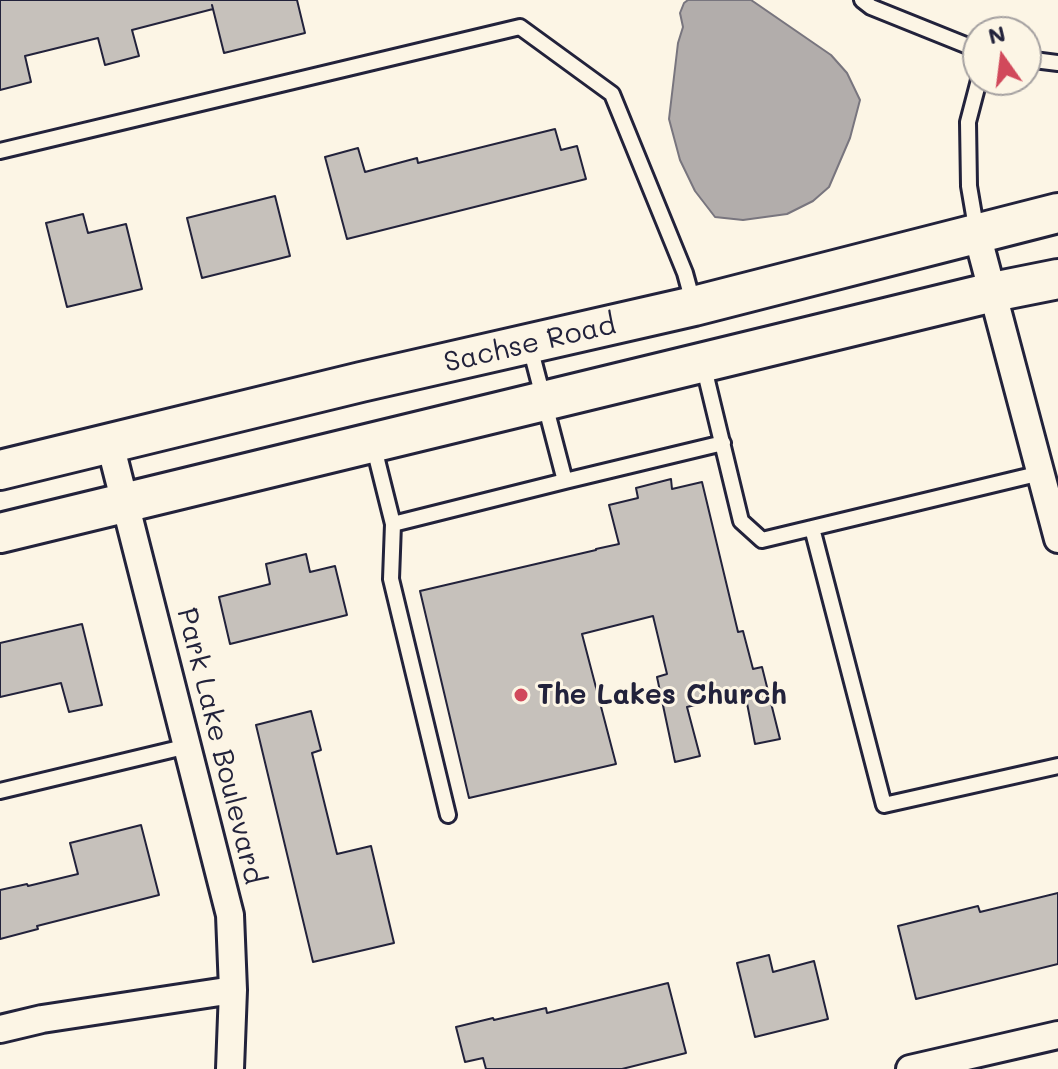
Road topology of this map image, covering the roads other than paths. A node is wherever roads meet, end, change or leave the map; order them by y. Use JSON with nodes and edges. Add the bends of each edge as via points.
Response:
{"nodes":[{"id":1,"x":862,"y":0,"type":"edge"},
{"id":2,"x":962,"y":44,"type":"edge"},
{"id":3,"x":975,"y":96,"type":"edge"},
{"id":4,"x":0,"y":151,"type":"edge"},
{"id":5,"x":1058,"y":213,"type":"edge"},
{"id":6,"x":977,"y":234,"type":"junction"},
{"id":7,"x":1058,"y":279,"type":"edge"},
{"id":8,"x":993,"y":292,"type":"junction"},
{"id":9,"x":694,"y":306,"type":"junction"},
{"id":10,"x":530,"y":344,"type":"junction"},
{"id":11,"x":703,"y":364,"type":"junction"},
{"id":12,"x":544,"y":402,"type":"junction"},
{"id":13,"x":373,"y":443,"type":"junction"},
{"id":14,"x":723,"y":443,"type":"junction"},
{"id":15,"x":110,"y":444,"type":"junction"},
{"id":16,"x":0,"y":470,"type":"edge"},
{"id":17,"x":1041,"y":473,"type":"junction"},
{"id":18,"x":565,"y":481,"type":"junction"},
{"id":19,"x":125,"y":503,"type":"junction"},
{"id":20,"x":393,"y":524,"type":"junction"},
{"id":21,"x":812,"y":528,"type":"junction"},
{"id":22,"x":0,"y":533,"type":"edge"},
{"id":23,"x":1058,"y":539,"type":"edge"},
{"id":24,"x":188,"y":746,"type":"junction"},
{"id":25,"x":1058,"y":766,"type":"edge"},
{"id":26,"x":0,"y":791,"type":"edge"},
{"id":27,"x":448,"y":815,"type":"dead end"},
{"id":28,"x":233,"y":990,"type":"junction"},
{"id":29,"x":0,"y":1029,"type":"edge"},
{"id":30,"x":1058,"y":1035,"type":"edge"},
{"id":31,"x":230,"y":1069,"type":"edge"},
{"id":32,"x":910,"y":1069,"type":"edge"}],
"edges":[{"from":1,"to":2,"type":"lane"},
{"from":3,"to":6,"type":"lane","via":[[968,122],[969,186]]},
{"from":4,"to":9,"type":"lane","via":[[520,27],[612,94]]},
{"from":5,"to":6,"type":"main road","name":"Sachse Road"},
{"from":6,"to":8,"type":"street"},
{"from":6,"to":9,"type":"main road","name":"Sachse Road"},
{"from":7,"to":8,"type":"main road"},
{"from":8,"to":11,"type":"main road"},
{"from":8,"to":17,"type":"street"},
{"from":9,"to":10,"type":"main road","name":"Sachse Road"},
{"from":10,"to":12,"type":"lane"},
{"from":10,"to":15,"type":"main road","name":"Sachse Road"},
{"from":11,"to":12,"type":"main road"},
{"from":11,"to":14,"type":"lane"},
{"from":12,"to":13,"type":"main road"},
{"from":12,"to":18,"type":"lane"},
{"from":13,"to":19,"type":"main road"},
{"from":13,"to":20,"type":"lane"},
{"from":14,"to":18,"type":"lane"},
{"from":14,"to":21,"type":"lane","via":[[741,521],[762,540]]},
{"from":15,"to":16,"type":"main road","name":"Sachse Road"},
{"from":15,"to":19,"type":"street","name":"Park Lake Boulevard"},
{"from":17,"to":21,"type":"lane"},
{"from":17,"to":23,"type":"street"},
{"from":18,"to":20,"type":"lane"},
{"from":19,"to":22,"type":"main road"},
{"from":19,"to":24,"type":"street","name":"Park Lake Boulevard"},
{"from":20,"to":27,"type":"lane","via":[[391,579]]},
{"from":21,"to":25,"type":"lane","via":[[884,805]]},
{"from":24,"to":26,"type":"lane"},
{"from":24,"to":28,"type":"street","name":"Park Lake Boulevard","via":[[230,915]]},
{"from":28,"to":29,"type":"street"},
{"from":28,"to":31,"type":"street","name":"Park Lake Boulevard"},
{"from":30,"to":32,"type":"street"}]}
